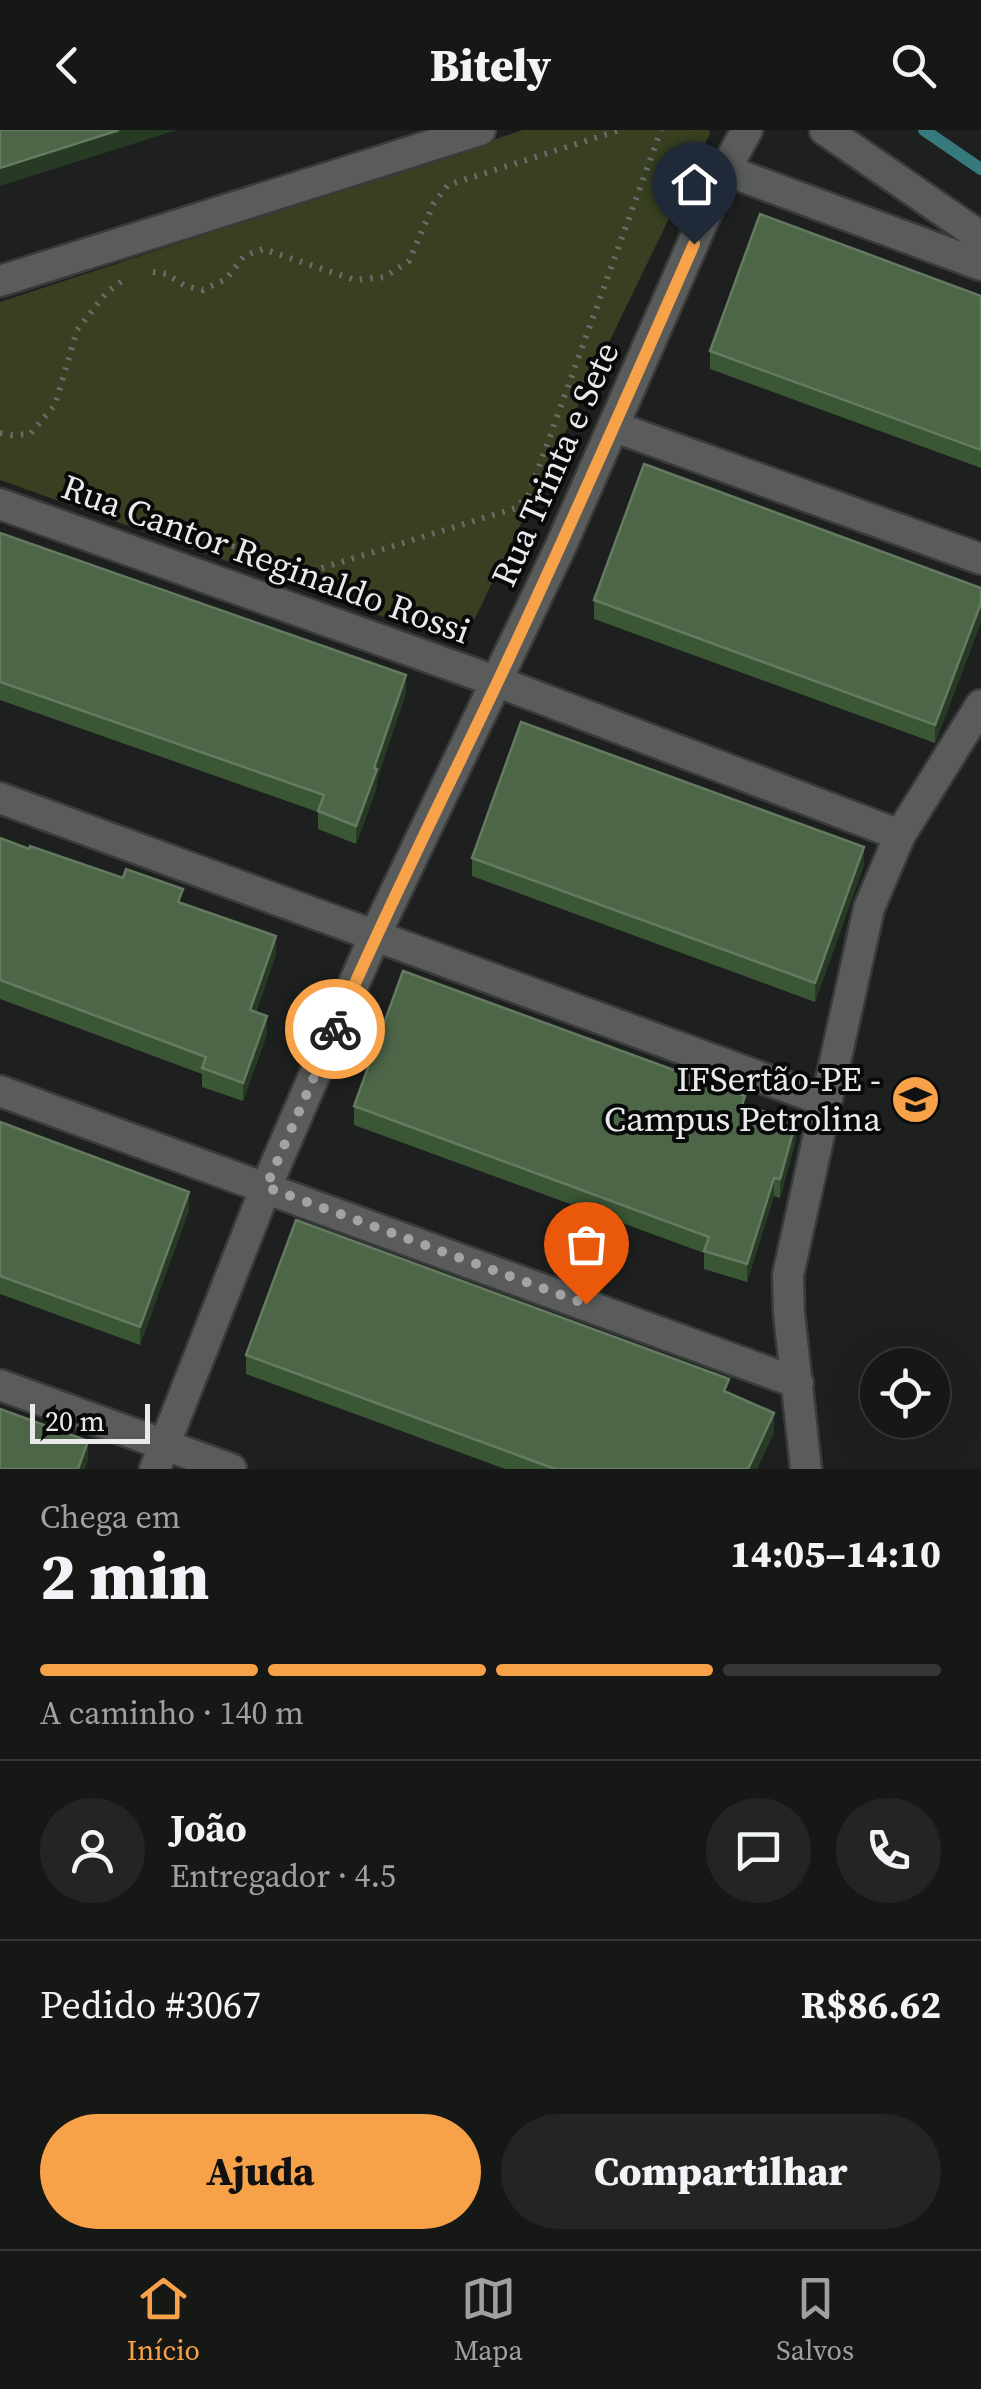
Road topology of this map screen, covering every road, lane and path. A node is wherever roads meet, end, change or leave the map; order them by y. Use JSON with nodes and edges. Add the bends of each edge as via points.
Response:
{"nodes":[{"id":1,"x":480,"y":130,"type":"edge"},
{"id":2,"x":620,"y":130,"type":"edge"},
{"id":3,"x":661,"y":130,"type":"edge"},
{"id":4,"x":747,"y":130,"type":"edge"},
{"id":5,"x":825,"y":130,"type":"edge"},
{"id":6,"x":725,"y":170,"type":"junction"},
{"id":7,"x":981,"y":237,"type":"edge"},
{"id":8,"x":981,"y":265,"type":"edge"},
{"id":9,"x":149,"y":272,"type":"dead end"},
{"id":10,"x":132,"y":276,"type":"dead end"},
{"id":11,"x":0,"y":282,"type":"edge"},
{"id":12,"x":614,"y":427,"type":"junction"},
{"id":13,"x":0,"y":432,"type":"edge"},
{"id":14,"x":0,"y":504,"type":"edge"},
{"id":15,"x":218,"y":540,"type":"dead end"},
{"id":16,"x":981,"y":559,"type":"edge"},
{"id":17,"x":498,"y":682,"type":"junction"},
{"id":18,"x":981,"y":706,"type":"edge"},
{"id":19,"x":0,"y":798,"type":"edge"},
{"id":20,"x":900,"y":835,"type":"junction"},
{"id":21,"x":375,"y":935,"type":"junction"},
{"id":22,"x":0,"y":1092,"type":"edge"},
{"id":23,"x":825,"y":1102,"type":"junction"},
{"id":24,"x":266,"y":1187,"type":"junction"},
{"id":25,"x":798,"y":1383,"type":"junction"},
{"id":26,"x":0,"y":1385,"type":"edge"},
{"id":27,"x":160,"y":1457,"type":"edge"},
{"id":28,"x":231,"y":1469,"type":"edge"},
{"id":29,"x":806,"y":1469,"type":"edge"}],
"edges":[{"from":1,"to":11,"type":"street"},
{"from":2,"to":9,"type":"path","via":[[448,185],[410,261],[386,277],[354,280],[264,249],[244,256],[226,279],[203,290]]},
{"from":3,"to":15,"type":"path","via":[[530,494],[516,508],[309,572]]},
{"from":4,"to":6,"type":"street","name":"Rua Trinta e Sete"},
{"from":5,"to":7,"type":"street"},
{"from":6,"to":8,"type":"street"},
{"from":6,"to":12,"type":"street","name":"Rua Trinta e Sete"},
{"from":10,"to":13,"type":"path","via":[[108,292],[77,330],[55,404],[43,420],[30,434]]},
{"from":12,"to":16,"type":"street"},
{"from":12,"to":17,"type":"street","name":"Rua Trinta e Sete"},
{"from":14,"to":17,"type":"street","name":"Rua Cantor Reginaldo Rossi"},
{"from":17,"to":20,"type":"street","name":"Rua Cantor Reginaldo Rossi"},
{"from":17,"to":21,"type":"street","name":"Rua Trinta e Sete"},
{"from":18,"to":20,"type":"street"},
{"from":19,"to":21,"type":"street"},
{"from":20,"to":23,"type":"street","via":[[869,908]]},
{"from":21,"to":23,"type":"street"},
{"from":21,"to":24,"type":"street","name":"Rua Trinta e Sete"},
{"from":22,"to":24,"type":"street"},
{"from":23,"to":25,"type":"street","via":[[788,1275]]},
{"from":24,"to":25,"type":"street"},
{"from":24,"to":27,"type":"street","name":"Rua Trinta e Sete"},
{"from":25,"to":29,"type":"street"},
{"from":26,"to":27,"type":"street"},
{"from":27,"to":28,"type":"street"}]}
